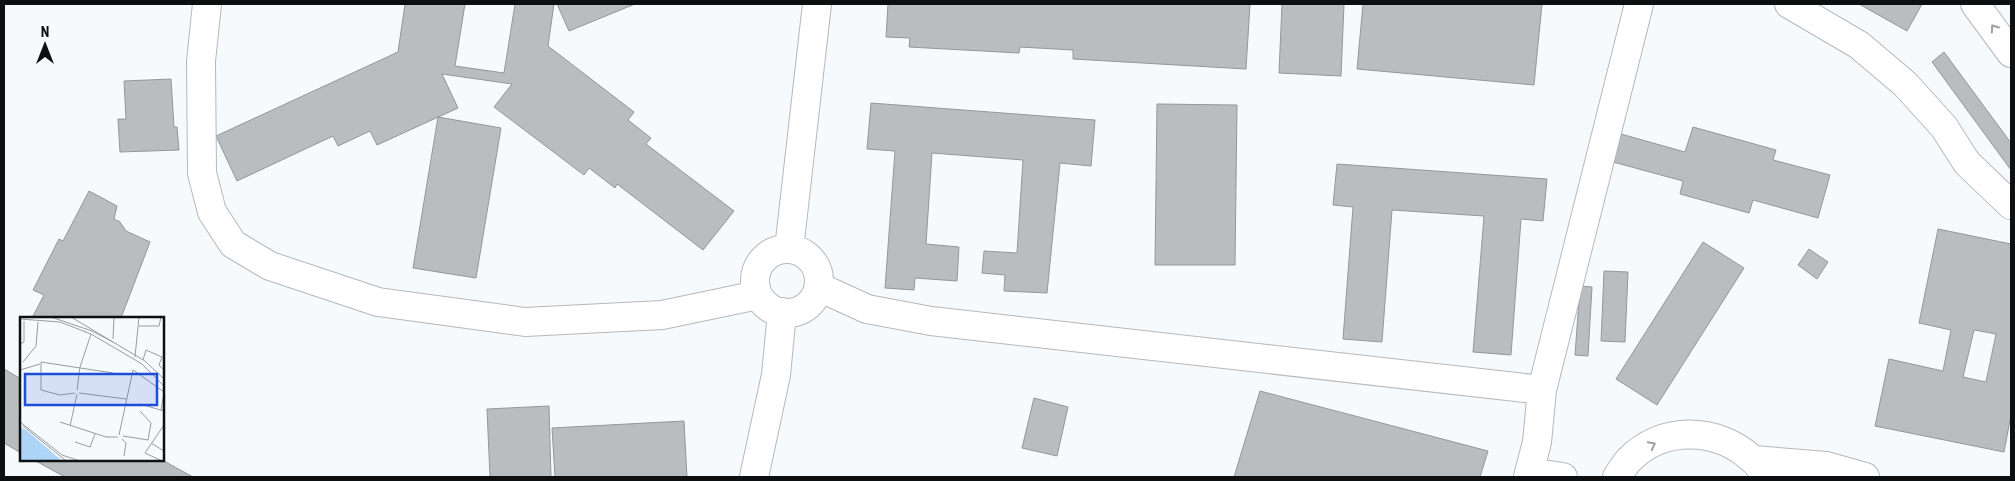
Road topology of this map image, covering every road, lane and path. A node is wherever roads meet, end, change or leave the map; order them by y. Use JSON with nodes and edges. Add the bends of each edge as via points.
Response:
{"nodes":[{"id":1,"x":207,"y":4,"type":"edge"},
{"id":2,"x":817,"y":4,"type":"edge"},
{"id":3,"x":1638,"y":4,"type":"edge"},
{"id":4,"x":1789,"y":4,"type":"edge"},
{"id":5,"x":1975,"y":4,"type":"edge"},
{"id":6,"x":2011,"y":53,"type":"edge"},
{"id":7,"x":2011,"y":205,"type":"edge"},
{"id":8,"x":790,"y":249,"type":"junction"},
{"id":9,"x":819,"y":287,"type":"junction"},
{"id":10,"x":758,"y":295,"type":"junction"},
{"id":11,"x":782,"y":312,"type":"junction"},
{"id":12,"x":1542,"y":390,"type":"junction"},
{"id":13,"x":1760,"y":468,"type":"edge"},
{"id":14,"x":1528,"y":475,"type":"edge"},
{"id":15,"x":754,"y":477,"type":"edge"},
{"id":16,"x":1563,"y":477,"type":"edge"},
{"id":17,"x":1617,"y":477,"type":"edge"},
{"id":18,"x":1865,"y":477,"type":"edge"}],
"edges":[{"from":1,"to":10,"type":"main road","via":[[201,61],[202,174],[212,212],[233,244],[270,266],[378,302],[525,322],[662,315]]},
{"from":2,"to":8,"type":"main road"},
{"from":3,"to":12,"type":"main road"},
{"from":4,"to":7,"type":"main road","via":[[1859,45],[1905,84],[1944,127],[1967,163]]},
{"from":6,"to":5,"type":"main road","one_way":true},
{"from":8,"to":9,"type":"main road","via":[[813,260],[818,270]]},
{"from":8,"to":10,"type":"main road","via":[[783,248],[765,257],[755,275]]},
{"from":9,"to":11,"type":"main road","via":[[812,302],[804,308]]},
{"from":9,"to":12,"type":"main road","via":[[867,308],[931,321]]},
{"from":10,"to":11,"type":"main road","via":[[768,306]]},
{"from":11,"to":15,"type":"main road","via":[[776,375]]},
{"from":12,"to":14,"type":"main road","via":[[1537,442]]},
{"from":17,"to":13,"type":"main road","one_way":true,"via":[[1628,461],[1650,444],[1676,435],[1704,434],[1731,443]]},
{"from":13,"to":18,"type":"main road","via":[[1826,466]]},
{"from":14,"to":16,"type":"main road"}]}
